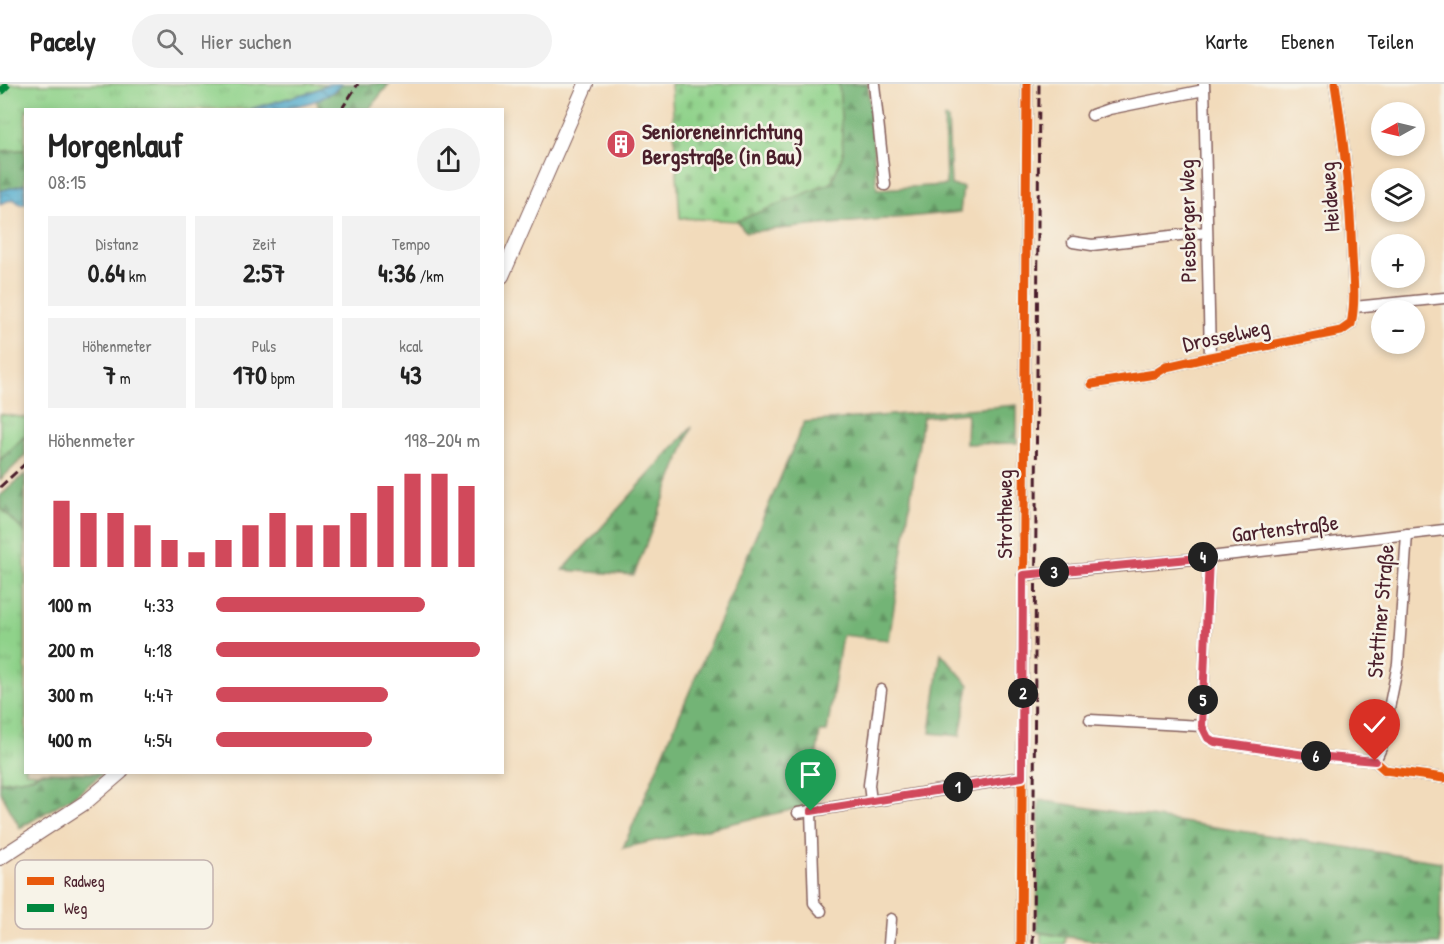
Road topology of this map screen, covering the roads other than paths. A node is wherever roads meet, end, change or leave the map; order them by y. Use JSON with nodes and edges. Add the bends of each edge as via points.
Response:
{"nodes":[{"id":1,"x":586,"y":84,"type":"edge"},
{"id":2,"x":874,"y":84,"type":"edge"},
{"id":3,"x":1027,"y":84,"type":"edge"},
{"id":4,"x":1335,"y":84,"type":"edge"},
{"id":5,"x":1204,"y":87,"type":"edge"},
{"id":6,"x":1092,"y":115,"type":"dead end"},
{"id":7,"x":885,"y":184,"type":"dead end"},
{"id":8,"x":1206,"y":231,"type":"junction"},
{"id":9,"x":1073,"y":242,"type":"dead end"},
{"id":10,"x":504,"y":271,"type":"edge"},
{"id":11,"x":1444,"y":298,"type":"edge"},
{"id":12,"x":1354,"y":308,"type":"junction"},
{"id":13,"x":1210,"y":357,"type":"junction"},
{"id":14,"x":1092,"y":384,"type":"dead end"},
{"id":15,"x":1444,"y":530,"type":"edge"},
{"id":16,"x":1407,"y":534,"type":"junction"},
{"id":17,"x":1209,"y":557,"type":"junction"},
{"id":18,"x":1023,"y":575,"type":"junction"},
{"id":19,"x":881,"y":690,"type":"dead end"},
{"id":20,"x":1090,"y":720,"type":"dead end"},
{"id":21,"x":1202,"y":726,"type":"junction"},
{"id":22,"x":1375,"y":761,"type":"junction"},
{"id":23,"x":119,"y":774,"type":"edge"},
{"id":24,"x":1022,"y":777,"type":"junction"},
{"id":25,"x":1444,"y":778,"type":"edge"},
{"id":26,"x":871,"y":801,"type":"junction"},
{"id":27,"x":811,"y":811,"type":"junction"},
{"id":28,"x":798,"y":813,"type":"dead end"},
{"id":29,"x":0,"y":858,"type":"edge"},
{"id":30,"x":821,"y":911,"type":"dead end"},
{"id":31,"x":891,"y":919,"type":"dead end"},
{"id":32,"x":889,"y":944,"type":"edge"},
{"id":33,"x":1021,"y":944,"type":"edge"}],
"edges":[{"from":1,"to":10,"type":"street"},
{"from":2,"to":7,"type":"street"},
{"from":3,"to":18,"type":"street","name":"Strotheweg"},
{"from":4,"to":12,"type":"street","name":"Heideweg","via":[[1347,160]]},
{"from":5,"to":6,"type":"street"},
{"from":5,"to":8,"type":"street","name":"Piesberger Weg"},
{"from":8,"to":9,"type":"street","via":[[1092,245]]},
{"from":8,"to":13,"type":"street","name":"Piesberger Weg"},
{"from":11,"to":12,"type":"street"},
{"from":12,"to":13,"type":"street","name":"Drosselweg","via":[[1351,324],[1341,331]]},
{"from":13,"to":14,"type":"street","name":"Drosselweg","via":[[1166,367],[1155,374]]},
{"from":15,"to":16,"type":"street","name":"Gartenstraße"},
{"from":16,"to":17,"type":"street","name":"Gartenstraße"},
{"from":16,"to":22,"type":"street","name":"Stettiner Straße","via":[[1398,664],[1382,748]]},
{"from":17,"to":18,"type":"street","name":"Gartenstraße"},
{"from":17,"to":21,"type":"street"},
{"from":18,"to":24,"type":"street","name":"Strotheweg"},
{"from":19,"to":26,"type":"street","via":[[868,786]]},
{"from":20,"to":21,"type":"street"},
{"from":21,"to":22,"type":"street","via":[[1215,742]]},
{"from":22,"to":25,"type":"street","via":[[1385,770]]},
{"from":23,"to":29,"type":"street","via":[[86,802]]},
{"from":24,"to":26,"type":"street"},
{"from":24,"to":33,"type":"street","name":"Strotheweg"},
{"from":26,"to":27,"type":"street"},
{"from":27,"to":28,"type":"street"},
{"from":27,"to":30,"type":"street","via":[[814,903]]},
{"from":31,"to":32,"type":"street"}]}
